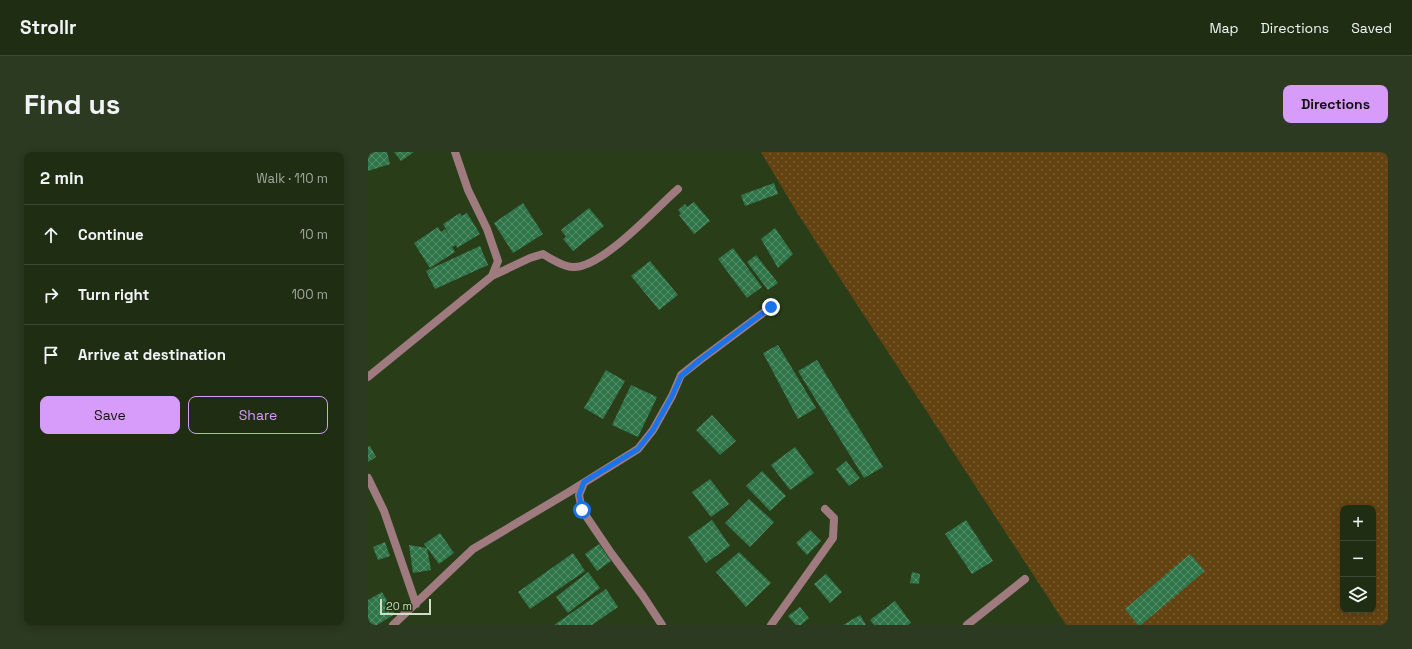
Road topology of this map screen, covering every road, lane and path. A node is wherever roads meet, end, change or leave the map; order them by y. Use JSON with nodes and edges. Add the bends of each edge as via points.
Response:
{"nodes":[{"id":1,"x":455,"y":152,"type":"edge"},
{"id":2,"x":678,"y":189,"type":"dead end"},
{"id":3,"x":492,"y":276,"type":"junction"},
{"id":4,"x":771,"y":307,"type":"dead end"},
{"id":5,"x":368,"y":377,"type":"edge"},
{"id":6,"x":368,"y":478,"type":"edge"},
{"id":7,"x":584,"y":482,"type":"junction"},
{"id":8,"x":826,"y":509,"type":"dead end"},
{"id":9,"x":1025,"y":579,"type":"dead end"},
{"id":10,"x":416,"y":604,"type":"junction"},
{"id":11,"x":393,"y":625,"type":"edge"},
{"id":12,"x":662,"y":625,"type":"edge"},
{"id":13,"x":771,"y":625,"type":"edge"},
{"id":14,"x":967,"y":625,"type":"edge"}],
"edges":[{"from":1,"to":3,"type":"street","via":[[498,261]]},
{"from":2,"to":3,"type":"street","via":[[618,244],[590,264],[573,268],[543,254]]},
{"from":3,"to":5,"type":"street"},
{"from":4,"to":7,"type":"street","via":[[681,376],[653,430],[638,449]]},
{"from":6,"to":10,"type":"street","via":[[384,511]]},
{"from":7,"to":10,"type":"street","via":[[473,549]]},
{"from":7,"to":12,"type":"street","via":[[579,495],[582,510]]},
{"from":8,"to":13,"type":"street","via":[[834,518],[833,538]]},
{"from":9,"to":14,"type":"street"},
{"from":10,"to":11,"type":"street"}]}
